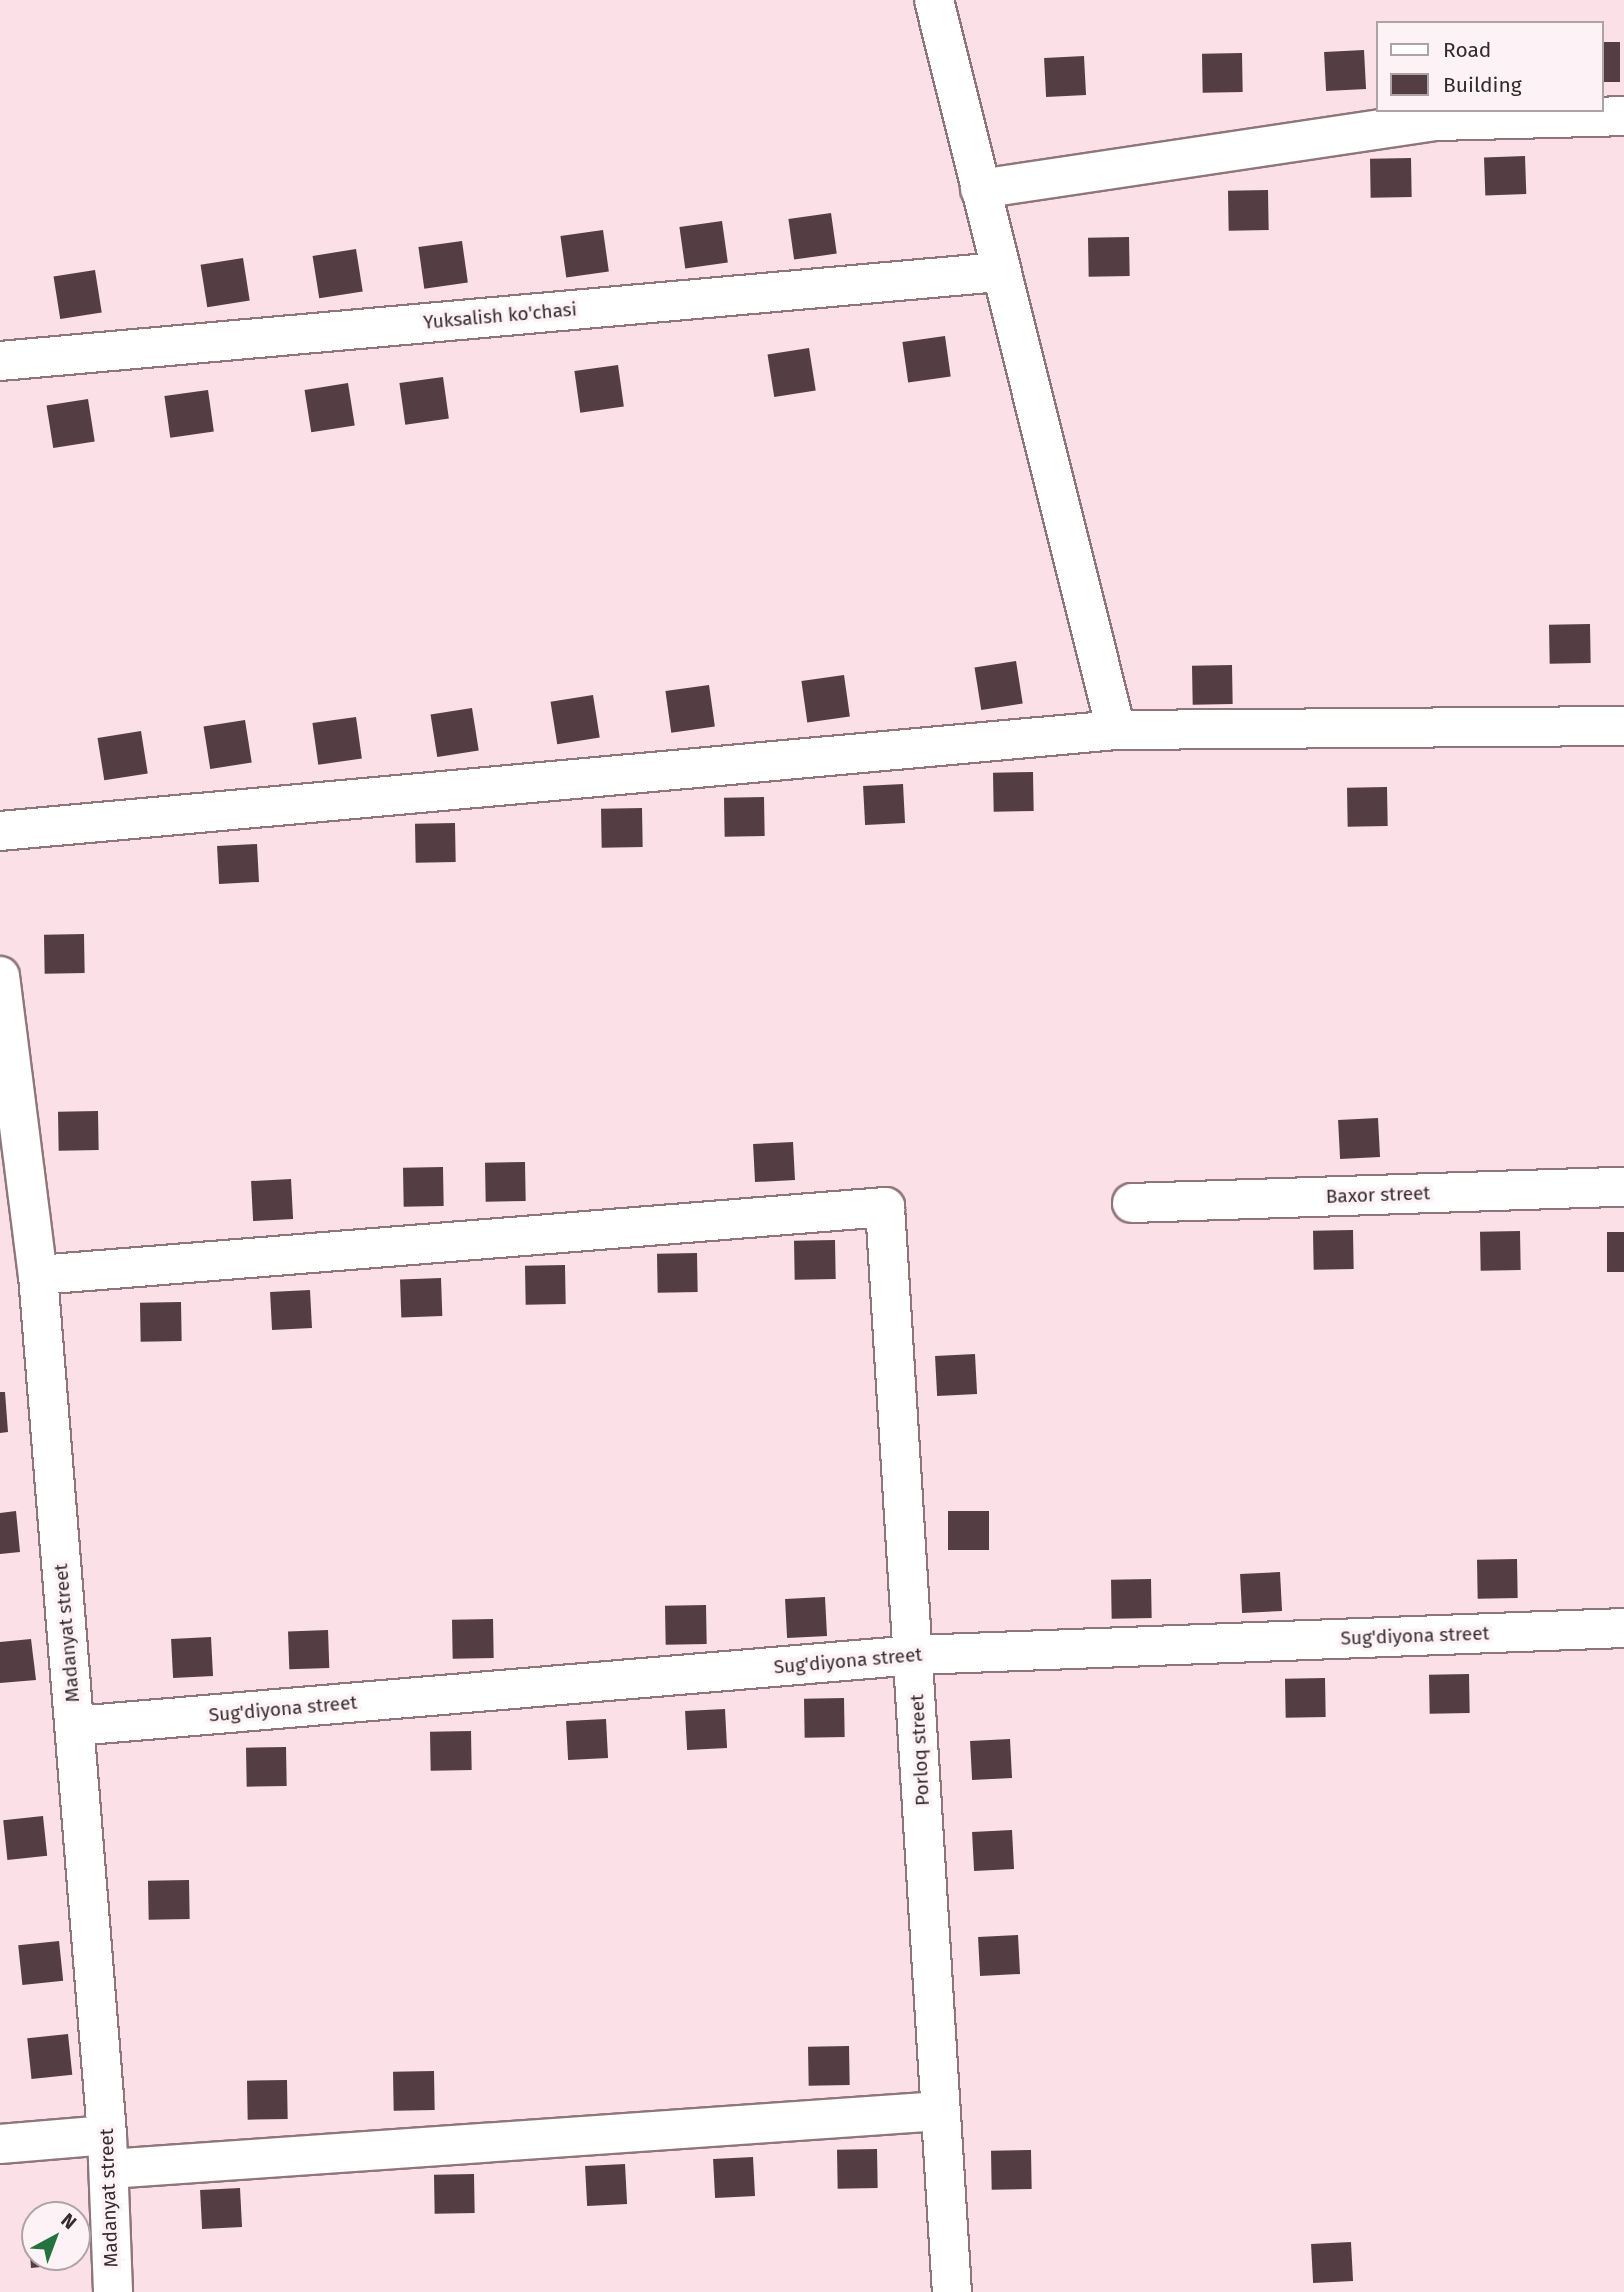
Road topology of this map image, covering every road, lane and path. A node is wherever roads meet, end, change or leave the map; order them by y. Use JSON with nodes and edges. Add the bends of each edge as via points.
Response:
{"nodes":[{"id":1,"x":934,"y":0,"type":"edge"},
{"id":2,"x":1624,"y":116,"type":"edge"},
{"id":3,"x":980,"y":189,"type":"junction"},
{"id":4,"x":1000,"y":272,"type":"junction"},
{"id":5,"x":0,"y":361,"type":"edge"},
{"id":6,"x":1624,"y":726,"type":"edge"},
{"id":7,"x":1116,"y":730,"type":"junction"},
{"id":8,"x":0,"y":831,"type":"edge"},
{"id":9,"x":0,"y":976,"type":"edge"},
{"id":10,"x":1624,"y":1187,"type":"edge"},
{"id":11,"x":1132,"y":1203,"type":"dead end"},
{"id":12,"x":38,"y":1275,"type":"junction"},
{"id":13,"x":1624,"y":1628,"type":"edge"},
{"id":14,"x":915,"y":1655,"type":"junction"},
{"id":15,"x":75,"y":1726,"type":"junction"},
{"id":16,"x":940,"y":2111,"type":"junction"},
{"id":17,"x":0,"y":2144,"type":"edge"},
{"id":18,"x":108,"y":2152,"type":"junction"},
{"id":19,"x":113,"y":2292,"type":"edge"},
{"id":20,"x":952,"y":2292,"type":"edge"}],
"edges":[{"from":1,"to":3,"type":"street"},
{"from":2,"to":3,"type":"street","via":[[1437,121]]},
{"from":3,"to":4,"type":"street"},
{"from":4,"to":5,"type":"street","name":"Yuksalish ko'chasi"},
{"from":4,"to":7,"type":"street"},
{"from":6,"to":7,"type":"street"},
{"from":7,"to":8,"type":"street"},
{"from":9,"to":12,"type":"street","name":"Madanyat street"},
{"from":10,"to":11,"type":"street","name":"Baxor street"},
{"from":12,"to":14,"type":"street","name":"Porloq street","via":[[885,1208]]},
{"from":12,"to":15,"type":"street","name":"Madanyat street"},
{"from":13,"to":14,"type":"street","name":"Sug'diyona street"},
{"from":14,"to":15,"type":"street","name":"Sug'diyona street"},
{"from":14,"to":16,"type":"street","name":"Porloq street"},
{"from":15,"to":18,"type":"street","name":"Madanyat street"},
{"from":16,"to":18,"type":"street"},
{"from":16,"to":20,"type":"street","name":"Porloq street"},
{"from":17,"to":18,"type":"street"},
{"from":18,"to":19,"type":"street","name":"Madanyat street"}]}
